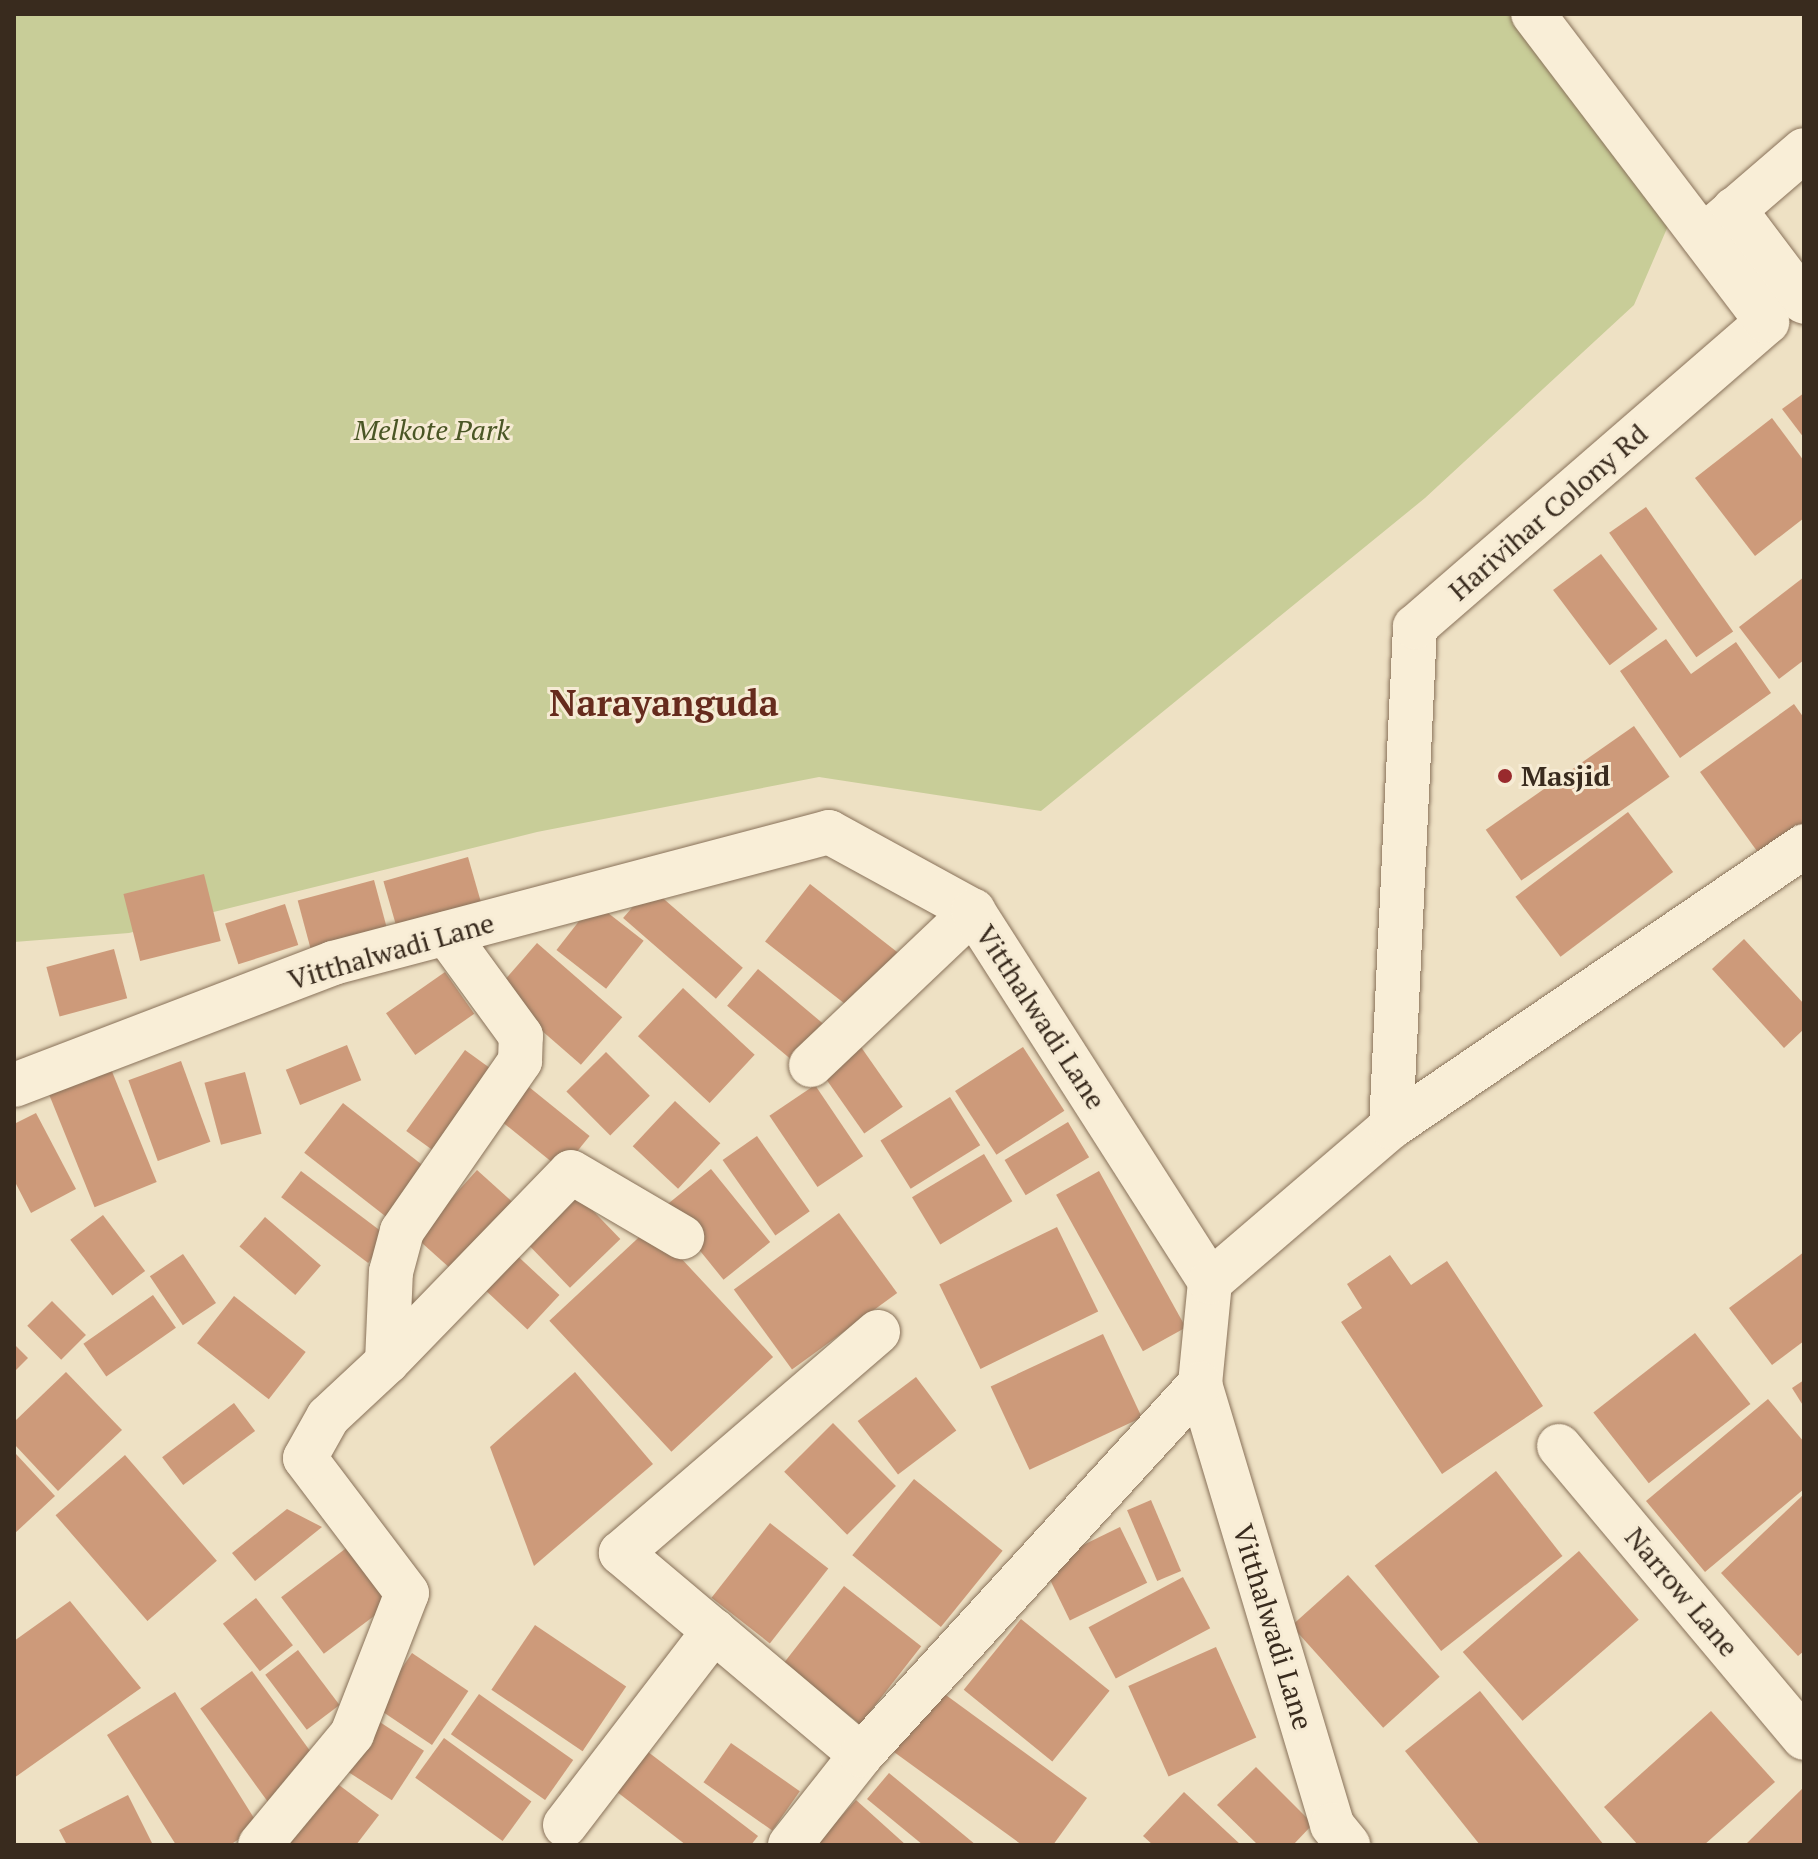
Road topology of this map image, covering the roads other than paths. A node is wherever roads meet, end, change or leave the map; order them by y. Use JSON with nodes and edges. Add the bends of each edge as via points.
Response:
{"nodes":[{"id":1,"x":1533,"y":14,"type":"edge"},
{"id":2,"x":1804,"y":150,"type":"edge"},
{"id":3,"x":1719,"y":223,"type":"junction"},
{"id":4,"x":1804,"y":302,"type":"edge"},
{"id":5,"x":1804,"y":846,"type":"edge"},
{"id":6,"x":973,"y":911,"type":"junction"},
{"id":7,"x":446,"y":933,"type":"junction"},
{"id":8,"x":811,"y":1065,"type":"dead end"},
{"id":9,"x":14,"y":1085,"type":"edge"},
{"id":10,"x":1391,"y":1127,"type":"junction"},
{"id":11,"x":682,"y":1237,"type":"dead end"},
{"id":12,"x":1210,"y":1282,"type":"junction"},
{"id":13,"x":878,"y":1332,"type":"dead end"},
{"id":14,"x":387,"y":1362,"type":"junction"},
{"id":15,"x":1200,"y":1384,"type":"junction"},
{"id":16,"x":1559,"y":1446,"type":"dead end"},
{"id":17,"x":714,"y":1631,"type":"junction"},
{"id":18,"x":1804,"y":1738,"type":"edge"},
{"id":19,"x":861,"y":1755,"type":"junction"},
{"id":20,"x":565,"y":1825,"type":"dead end"},
{"id":21,"x":1332,"y":1838,"type":"edge"},
{"id":22,"x":260,"y":1845,"type":"edge"},
{"id":23,"x":790,"y":1845,"type":"edge"}],
"edges":[{"from":1,"to":3,"type":"street","name":"Harivihar Colony Rd"},
{"from":2,"to":3,"type":"street"},
{"from":3,"to":4,"type":"street"},
{"from":3,"to":10,"type":"street","name":"Harivihar Colony Rd","via":[[1767,322],[1415,627]]},
{"from":5,"to":10,"type":"street"},
{"from":6,"to":7,"type":"street","name":"Vitthalwadi Lane","via":[[829,832]]},
{"from":6,"to":8,"type":"street"},
{"from":6,"to":12,"type":"street","name":"Vitthalwadi Lane"},
{"from":7,"to":9,"type":"street","name":"Vitthalwadi Lane","via":[[333,963]]},
{"from":7,"to":14,"type":"street","via":[[521,1036],[520,1061],[402,1231],[391,1272]]},
{"from":10,"to":12,"type":"street"},
{"from":11,"to":14,"type":"street","via":[[571,1172]]},
{"from":12,"to":15,"type":"street","name":"Vitthalwadi Lane"},
{"from":13,"to":17,"type":"street","via":[[621,1553]]},
{"from":14,"to":22,"type":"street","via":[[328,1417],[305,1458],[407,1593],[352,1734]]},
{"from":15,"to":19,"type":"street"},
{"from":15,"to":21,"type":"street","name":"Vitthalwadi Lane"},
{"from":16,"to":18,"type":"street","name":"Narrow Lane"},
{"from":17,"to":19,"type":"street"},
{"from":17,"to":20,"type":"street"},
{"from":19,"to":23,"type":"street"}]}
